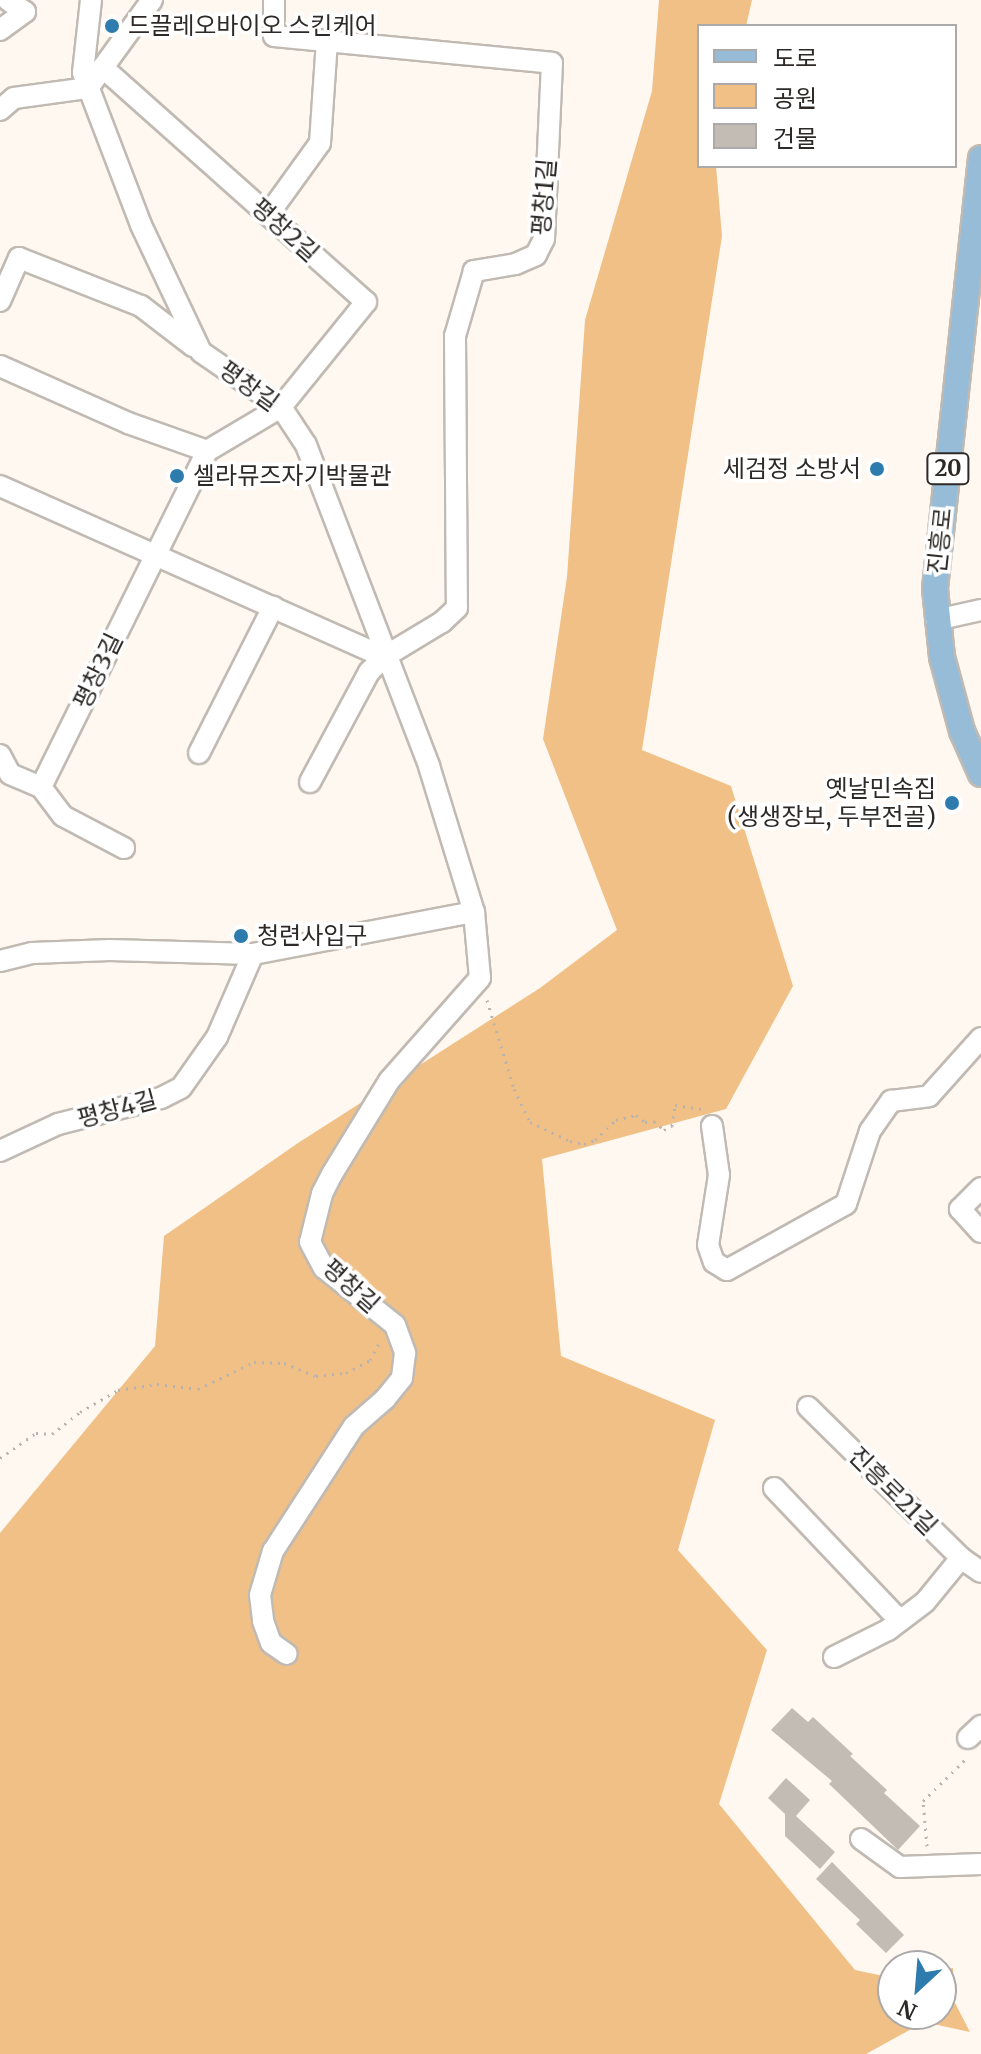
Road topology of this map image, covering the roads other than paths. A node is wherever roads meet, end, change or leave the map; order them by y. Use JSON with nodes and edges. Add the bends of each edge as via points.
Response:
{"nodes":[{"id":1,"x":8,"y":0,"type":"edge"},
{"id":2,"x":91,"y":0,"type":"edge"},
{"id":3,"x":152,"y":0,"type":"edge"},
{"id":4,"x":274,"y":0,"type":"edge"},
{"id":5,"x":0,"y":30,"type":"edge"},
{"id":6,"x":327,"y":41,"type":"junction"},
{"id":7,"x":103,"y":68,"type":"junction"},
{"id":8,"x":88,"y":88,"type":"junction"},
{"id":9,"x":0,"y":110,"type":"edge"},
{"id":10,"x":981,"y":158,"type":"edge"},
{"id":11,"x":268,"y":215,"type":"junction"},
{"id":12,"x":976,"y":271,"type":"edge"},
{"id":13,"x":0,"y":301,"type":"edge"},
{"id":14,"x":201,"y":352,"type":"junction"},
{"id":15,"x":0,"y":366,"type":"edge"},
{"id":16,"x":281,"y":407,"type":"junction"},
{"id":17,"x":207,"y":451,"type":"junction"},
{"id":18,"x":0,"y":486,"type":"edge"},
{"id":19,"x":155,"y":556,"type":"junction"},
{"id":20,"x":273,"y":607,"type":"junction"},
{"id":21,"x":981,"y":610,"type":"edge"},
{"id":22,"x":936,"y":620,"type":"junction"},
{"id":23,"x":384,"y":657,"type":"junction"},
{"id":24,"x":199,"y":753,"type":"dead end"},
{"id":25,"x":0,"y":755,"type":"edge"},
{"id":26,"x":981,"y":774,"type":"edge"},
{"id":27,"x":310,"y":782,"type":"dead end"},
{"id":28,"x":41,"y":787,"type":"junction"},
{"id":29,"x":124,"y":848,"type":"dead end"},
{"id":30,"x":474,"y":912,"type":"junction"},
{"id":31,"x":253,"y":954,"type":"junction"},
{"id":32,"x":0,"y":961,"type":"edge"},
{"id":33,"x":981,"y":1038,"type":"edge"},
{"id":34,"x":712,"y":1126,"type":"road end"},
{"id":35,"x":0,"y":1151,"type":"edge"},
{"id":36,"x":981,"y":1188,"type":"edge"},
{"id":37,"x":981,"y":1232,"type":"edge"},
{"id":38,"x":808,"y":1407,"type":"dead end"},
{"id":39,"x":774,"y":1488,"type":"dead end"},
{"id":40,"x":961,"y":1558,"type":"junction"},
{"id":41,"x":981,"y":1572,"type":"edge"},
{"id":42,"x":900,"y":1621,"type":"junction"},
{"id":43,"x":287,"y":1654,"type":"dead end"},
{"id":44,"x":834,"y":1657,"type":"dead end"},
{"id":45,"x":861,"y":1839,"type":"dead end"},
{"id":46,"x":981,"y":1864,"type":"edge"}],
"edges":[{"from":1,"to":5,"type":"street","via":[[25,12]]},
{"from":2,"to":8,"type":"street","name":"평창길","number":"평창길","via":[[83,73]]},
{"from":3,"to":7,"type":"street"},
{"from":4,"to":6,"type":"street","name":"평창1길","via":[[274,36]]},
{"from":6,"to":11,"type":"street","via":[[320,143]]},
{"from":6,"to":23,"type":"street","name":"평창1길","via":[[552,63],[544,239],[536,255],[474,271],[455,336],[457,608]]},
{"from":7,"to":8,"type":"street"},
{"from":7,"to":11,"type":"street","name":"평창2길"},
{"from":8,"to":9,"type":"street","via":[[14,98]]},
{"from":8,"to":14,"type":"street","name":"평창길","number":"평창길","via":[[141,225]]},
{"from":10,"to":12,"type":"main road","name":"진흥로","number":"20"},
{"from":11,"to":16,"type":"street","name":"평창2길","via":[[366,302]]},
{"from":12,"to":22,"type":"main road","name":"진흥로","number":"20","via":[[935,589]]},
{"from":13,"to":14,"type":"street","via":[[19,258],[141,306]]},
{"from":14,"to":16,"type":"street","name":"평창길","number":"평창길"},
{"from":15,"to":17,"type":"street","via":[[128,423]]},
{"from":16,"to":17,"type":"street"},
{"from":16,"to":23,"type":"street","name":"평창길","number":"평창길","via":[[306,445]]},
{"from":17,"to":19,"type":"street","name":"평창3길"},
{"from":18,"to":19,"type":"street"},
{"from":19,"to":20,"type":"street"},
{"from":19,"to":28,"type":"street","name":"평창3길"},
{"from":20,"to":23,"type":"street"},
{"from":20,"to":24,"type":"street"},
{"from":21,"to":22,"type":"street"},
{"from":22,"to":26,"type":"main road","name":"진흥로","number":"20","via":[[962,731]]},
{"from":23,"to":27,"type":"street","via":[[369,672]]},
{"from":23,"to":30,"type":"street","name":"평창길","number":"평창길","via":[[429,766]]},
{"from":25,"to":28,"type":"street","via":[[10,774]]},
{"from":28,"to":29,"type":"street","via":[[63,816]]},
{"from":30,"to":31,"type":"street"},
{"from":30,"to":43,"type":"street","name":"평창길","number":"평창길","via":[[480,978],[389,1081],[322,1194],[310,1242],[324,1268],[395,1325],[405,1353],[402,1378],[354,1426],[273,1551],[260,1595],[263,1621],[271,1643]]},
{"from":31,"to":32,"type":"street","via":[[110,950],[32,953]]},
{"from":31,"to":35,"type":"street","name":"평창4길","via":[[217,1037],[181,1088],[58,1124]]},
{"from":33,"to":34,"type":"street","via":[[929,1096],[891,1101],[870,1131],[846,1204],[727,1270],[714,1262],[708,1245],[719,1175]]},
{"from":36,"to":37,"type":"street","via":[[960,1209]]},
{"from":38,"to":40,"type":"street","name":"진흥로21길"},
{"from":39,"to":42,"type":"street"},
{"from":40,"to":41,"type":"street","name":"진흥로21길"},
{"from":40,"to":42,"type":"street","via":[[925,1602]]},
{"from":42,"to":44,"type":"street"},
{"from":45,"to":46,"type":"street","via":[[900,1867]]}]}
